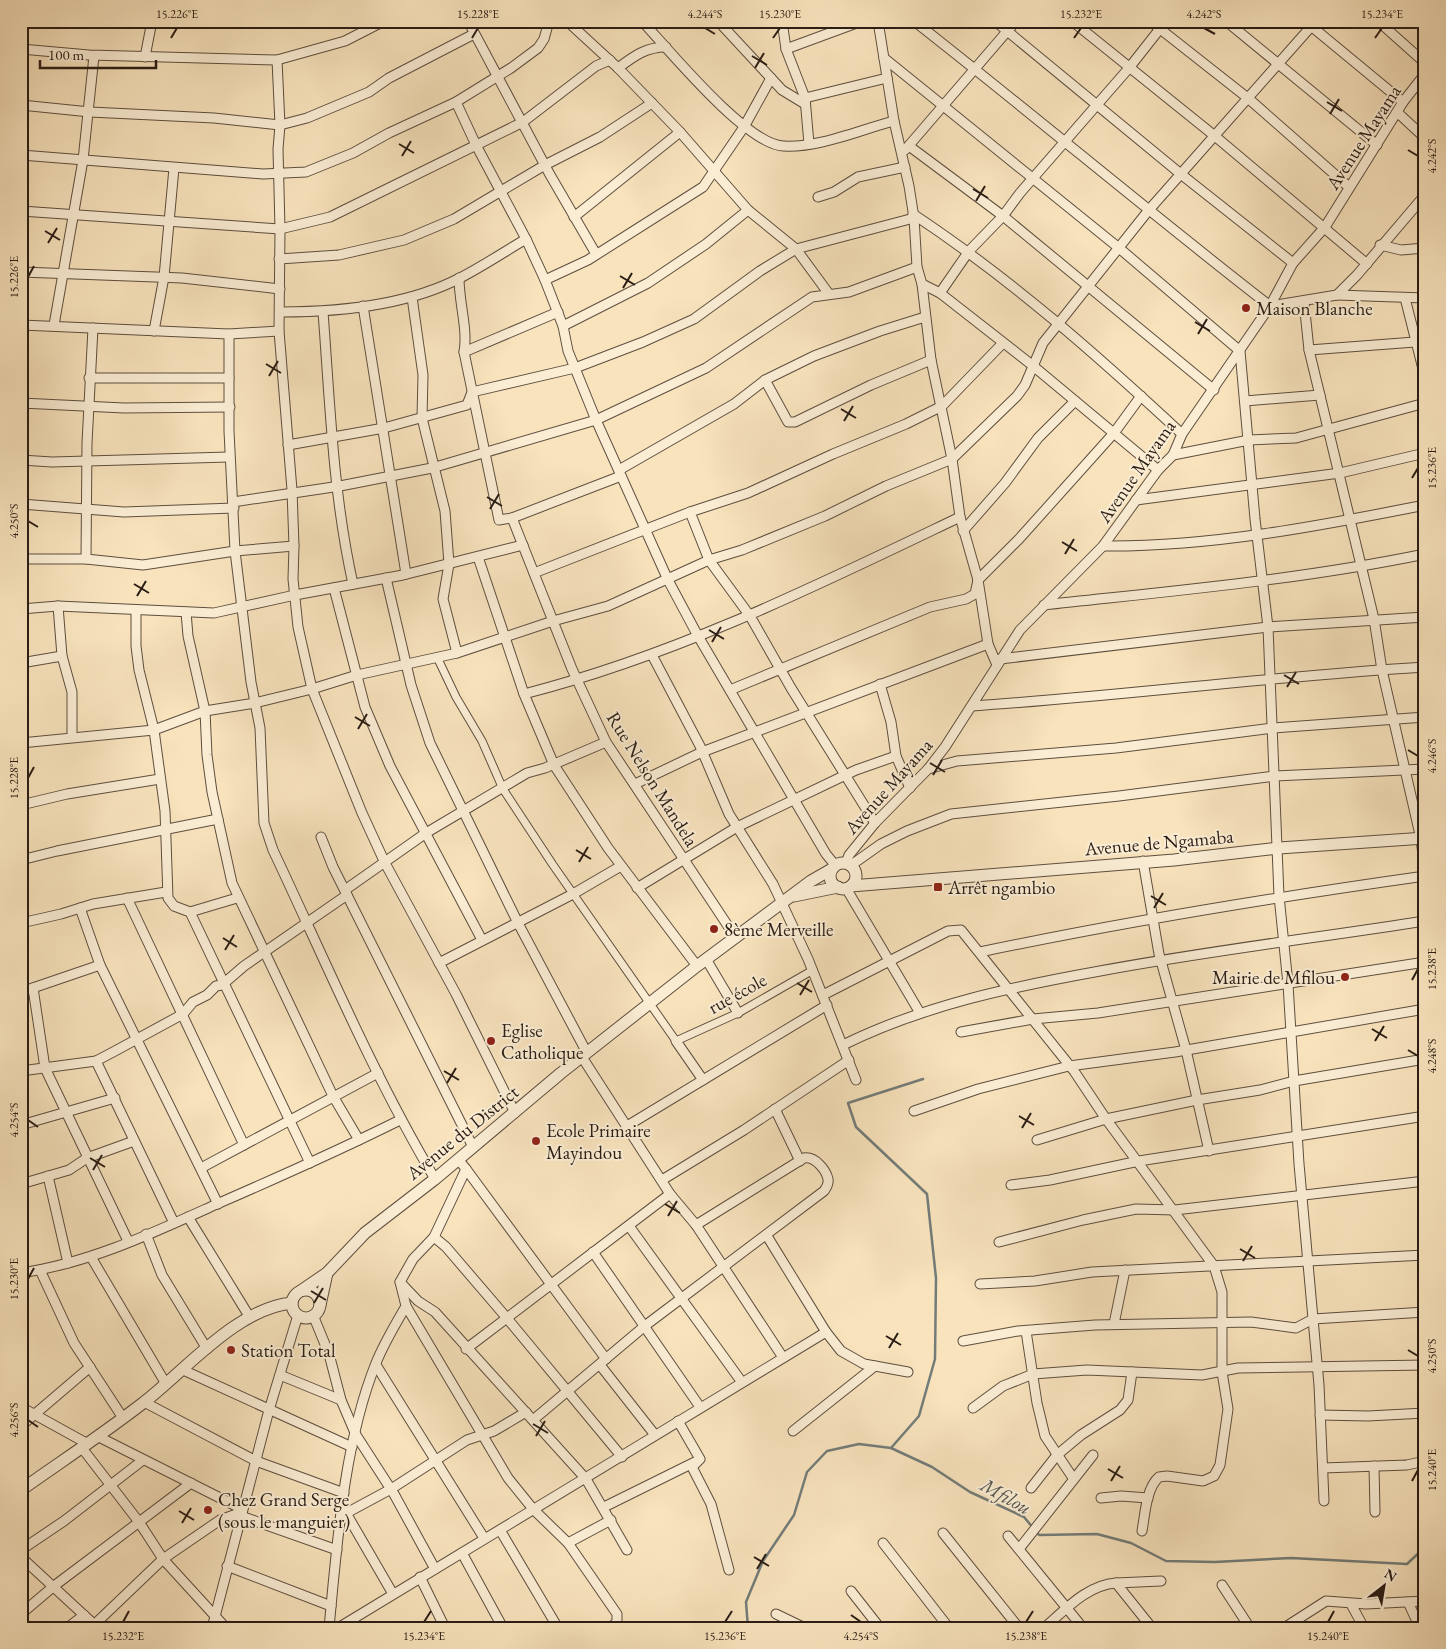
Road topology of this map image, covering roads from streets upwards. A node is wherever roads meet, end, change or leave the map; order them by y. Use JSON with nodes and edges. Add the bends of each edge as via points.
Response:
{"nodes":[{"id":1,"x":152,"y":21,"type":"edge"},
{"id":2,"x":384,"y":21,"type":"edge"},
{"id":3,"x":468,"y":21,"type":"edge"},
{"id":4,"x":548,"y":21,"type":"edge"},
{"id":5,"x":568,"y":21,"type":"edge"},
{"id":6,"x":642,"y":21,"type":"edge"},
{"id":7,"x":718,"y":21,"type":"edge"},
{"id":8,"x":782,"y":21,"type":"edge"},
{"id":9,"x":862,"y":21,"type":"edge"},
{"id":10,"x":878,"y":21,"type":"edge"},
{"id":11,"x":914,"y":21,"type":"edge"},
{"id":12,"x":995,"y":21,"type":"edge"},
{"id":13,"x":1016,"y":21,"type":"edge"},
{"id":14,"x":1072,"y":21,"type":"edge"},
{"id":15,"x":1150,"y":21,"type":"edge"},
{"id":16,"x":1166,"y":21,"type":"edge"},
{"id":17,"x":1226,"y":21,"type":"edge"},
{"id":18,"x":1378,"y":21,"type":"edge"},
{"id":19,"x":1311,"y":23,"type":"edge"},
{"id":20,"x":1160,"y":29,"type":"junction"},
{"id":21,"x":1007,"y":31,"type":"junction"},
{"id":22,"x":474,"y":34,"type":"junction"},
{"id":23,"x":666,"y":47,"type":"junction"},
{"id":24,"x":21,"y":49,"type":"edge"},
{"id":25,"x":786,"y":49,"type":"junction"},
{"id":26,"x":94,"y":56,"type":"junction"},
{"id":27,"x":145,"y":57,"type":"junction"},
{"id":28,"x":884,"y":58,"type":"junction"},
{"id":29,"x":277,"y":60,"type":"junction"},
{"id":30,"x":610,"y":60,"type":"junction"},
{"id":31,"x":1425,"y":63,"type":"edge"},
{"id":32,"x":1279,"y":64,"type":"junction"},
{"id":33,"x":618,"y":68,"type":"junction"},
{"id":34,"x":1130,"y":68,"type":"junction"},
{"id":35,"x":975,"y":69,"type":"junction"},
{"id":36,"x":1425,"y":74,"type":"edge"},
{"id":37,"x":497,"y":75,"type":"junction"},
{"id":38,"x":771,"y":78,"type":"junction"},
{"id":39,"x":888,"y":78,"type":"junction"},
{"id":40,"x":1249,"y":99,"type":"junction"},
{"id":41,"x":805,"y":101,"type":"junction"},
{"id":42,"x":456,"y":102,"type":"junction"},
{"id":43,"x":1403,"y":102,"type":"junction"},
{"id":44,"x":652,"y":103,"type":"junction"},
{"id":45,"x":21,"y":105,"type":"edge"},
{"id":46,"x":1096,"y":105,"type":"junction"},
{"id":47,"x":944,"y":106,"type":"junction"},
{"id":48,"x":90,"y":112,"type":"junction"},
{"id":49,"x":1397,"y":112,"type":"junction"},
{"id":50,"x":894,"y":121,"type":"junction"},
{"id":51,"x":523,"y":122,"type":"junction"},
{"id":52,"x":1425,"y":124,"type":"edge"},
{"id":53,"x":280,"y":125,"type":"junction"},
{"id":54,"x":744,"y":127,"type":"junction"},
{"id":55,"x":680,"y":132,"type":"junction"},
{"id":56,"x":1421,"y":135,"type":"edge"},
{"id":57,"x":1216,"y":136,"type":"junction"},
{"id":58,"x":1064,"y":141,"type":"junction"},
{"id":59,"x":809,"y":144,"type":"junction"},
{"id":60,"x":1377,"y":145,"type":"junction"},
{"id":61,"x":476,"y":146,"type":"junction"},
{"id":62,"x":909,"y":146,"type":"junction"},
{"id":63,"x":901,"y":153,"type":"junction"},
{"id":64,"x":21,"y":155,"type":"edge"},
{"id":65,"x":83,"y":160,"type":"junction"},
{"id":66,"x":545,"y":165,"type":"junction"},
{"id":67,"x":905,"y":167,"type":"junction"},
{"id":68,"x":174,"y":168,"type":"junction"},
{"id":69,"x":715,"y":170,"type":"junction"},
{"id":70,"x":280,"y":175,"type":"junction"},
{"id":71,"x":1182,"y":175,"type":"junction"},
{"id":72,"x":1033,"y":178,"type":"junction"},
{"id":73,"x":1349,"y":187,"type":"junction"},
{"id":74,"x":501,"y":190,"type":"junction"},
{"id":75,"x":1425,"y":195,"type":"edge"},
{"id":76,"x":818,"y":197,"type":"dead end"},
{"id":77,"x":748,"y":210,"type":"junction"},
{"id":78,"x":21,"y":211,"type":"edge"},
{"id":79,"x":1148,"y":211,"type":"junction"},
{"id":80,"x":74,"y":215,"type":"junction"},
{"id":81,"x":574,"y":216,"type":"junction"},
{"id":82,"x":914,"y":216,"type":"junction"},
{"id":83,"x":1003,"y":216,"type":"junction"},
{"id":84,"x":170,"y":222,"type":"junction"},
{"id":85,"x":1325,"y":227,"type":"junction"},
{"id":86,"x":280,"y":230,"type":"junction"},
{"id":87,"x":526,"y":239,"type":"junction"},
{"id":88,"x":1380,"y":245,"type":"junction"},
{"id":89,"x":1119,"y":248,"type":"junction"},
{"id":90,"x":1425,"y":248,"type":"edge"},
{"id":91,"x":796,"y":249,"type":"junction"},
{"id":92,"x":969,"y":251,"type":"junction"},
{"id":93,"x":596,"y":254,"type":"junction"},
{"id":94,"x":278,"y":259,"type":"junction"},
{"id":95,"x":1293,"y":263,"type":"junction"},
{"id":96,"x":1367,"y":264,"type":"junction"},
{"id":97,"x":917,"y":267,"type":"junction"},
{"id":98,"x":21,"y":272,"type":"edge"},
{"id":99,"x":64,"y":273,"type":"junction"},
{"id":100,"x":164,"y":277,"type":"junction"},
{"id":101,"x":459,"y":278,"type":"junction"},
{"id":102,"x":545,"y":280,"type":"junction"},
{"id":103,"x":922,"y":284,"type":"junction"},
{"id":104,"x":1089,"y":285,"type":"junction"},
{"id":105,"x":280,"y":288,"type":"junction"},
{"id":106,"x":940,"y":293,"type":"junction"},
{"id":107,"x":830,"y":294,"type":"junction"},
{"id":108,"x":1337,"y":295,"type":"junction"},
{"id":109,"x":412,"y":297,"type":"junction"},
{"id":110,"x":1405,"y":298,"type":"junction"},
{"id":111,"x":1425,"y":298,"type":"edge"},
{"id":112,"x":1304,"y":302,"type":"junction"},
{"id":113,"x":363,"y":306,"type":"junction"},
{"id":114,"x":1270,"y":306,"type":"junction"},
{"id":115,"x":280,"y":312,"type":"junction"},
{"id":116,"x":323,"y":312,"type":"junction"},
{"id":117,"x":558,"y":312,"type":"junction"},
{"id":118,"x":925,"y":317,"type":"junction"},
{"id":119,"x":1060,"y":323,"type":"junction"},
{"id":120,"x":21,"y":325,"type":"edge"},
{"id":121,"x":54,"y":325,"type":"junction"},
{"id":122,"x":563,"y":326,"type":"junction"},
{"id":123,"x":92,"y":328,"type":"junction"},
{"id":124,"x":154,"y":331,"type":"junction"},
{"id":125,"x":279,"y":331,"type":"junction"},
{"id":126,"x":230,"y":334,"type":"junction"},
{"id":127,"x":1415,"y":342,"type":"junction"},
{"id":128,"x":1002,"y":344,"type":"junction"},
{"id":129,"x":1309,"y":350,"type":"junction"},
{"id":130,"x":1240,"y":351,"type":"junction"},
{"id":131,"x":464,"y":352,"type":"junction"},
{"id":132,"x":1421,"y":352,"type":"edge"},
{"id":133,"x":931,"y":360,"type":"junction"},
{"id":134,"x":1032,"y":365,"type":"junction"},
{"id":135,"x":575,"y":368,"type":"junction"},
{"id":136,"x":1425,"y":377,"type":"edge"},
{"id":137,"x":90,"y":378,"type":"junction"},
{"id":138,"x":229,"y":378,"type":"junction"},
{"id":139,"x":765,"y":380,"type":"junction"},
{"id":140,"x":1214,"y":390,"type":"junction"},
{"id":141,"x":472,"y":392,"type":"junction"},
{"id":142,"x":1320,"y":395,"type":"junction"},
{"id":143,"x":1141,"y":396,"type":"junction"},
{"id":144,"x":1075,"y":401,"type":"junction"},
{"id":145,"x":1245,"y":401,"type":"junction"},
{"id":146,"x":1425,"y":403,"type":"edge"},
{"id":147,"x":21,"y":404,"type":"edge"},
{"id":148,"x":942,"y":406,"type":"junction"},
{"id":149,"x":89,"y":407,"type":"junction"},
{"id":150,"x":230,"y":407,"type":"junction"},
{"id":151,"x":422,"y":418,"type":"junction"},
{"id":152,"x":596,"y":420,"type":"junction"},
{"id":153,"x":384,"y":428,"type":"junction"},
{"id":154,"x":1330,"y":430,"type":"junction"},
{"id":155,"x":1114,"y":433,"type":"junction"},
{"id":156,"x":1182,"y":434,"type":"junction"},
{"id":157,"x":332,"y":438,"type":"junction"},
{"id":158,"x":1249,"y":440,"type":"junction"},
{"id":159,"x":288,"y":445,"type":"junction"},
{"id":160,"x":483,"y":453,"type":"junction"},
{"id":161,"x":1425,"y":453,"type":"edge"},
{"id":162,"x":1172,"y":455,"type":"junction"},
{"id":163,"x":229,"y":457,"type":"junction"},
{"id":164,"x":952,"y":459,"type":"junction"},
{"id":165,"x":21,"y":460,"type":"edge"},
{"id":166,"x":88,"y":461,"type":"junction"},
{"id":167,"x":432,"y":468,"type":"junction"},
{"id":168,"x":1158,"y":470,"type":"junction"},
{"id":169,"x":620,"y":473,"type":"junction"},
{"id":170,"x":1340,"y":473,"type":"junction"},
{"id":171,"x":392,"y":475,"type":"junction"},
{"id":172,"x":1252,"y":485,"type":"junction"},
{"id":173,"x":336,"y":487,"type":"junction"},
{"id":174,"x":292,"y":494,"type":"junction"},
{"id":175,"x":1136,"y":500,"type":"junction"},
{"id":176,"x":21,"y":504,"type":"edge"},
{"id":177,"x":233,"y":505,"type":"junction"},
{"id":178,"x":1425,"y":505,"type":"edge"},
{"id":179,"x":86,"y":510,"type":"junction"},
{"id":180,"x":690,"y":512,"type":"junction"},
{"id":181,"x":960,"y":517,"type":"junction"},
{"id":182,"x":512,"y":518,"type":"junction"},
{"id":183,"x":1351,"y":519,"type":"junction"},
{"id":184,"x":647,"y":530,"type":"junction"},
{"id":185,"x":962,"y":531,"type":"junction"},
{"id":186,"x":1256,"y":534,"type":"junction"},
{"id":187,"x":523,"y":545,"type":"junction"},
{"id":188,"x":294,"y":546,"type":"junction"},
{"id":189,"x":1103,"y":546,"type":"junction"},
{"id":190,"x":235,"y":551,"type":"junction"},
{"id":191,"x":1425,"y":554,"type":"edge"},
{"id":192,"x":478,"y":557,"type":"junction"},
{"id":193,"x":21,"y":559,"type":"edge"},
{"id":194,"x":86,"y":559,"type":"junction"},
{"id":195,"x":709,"y":560,"type":"junction"},
{"id":196,"x":449,"y":564,"type":"junction"},
{"id":197,"x":1360,"y":567,"type":"junction"},
{"id":198,"x":534,"y":573,"type":"junction"},
{"id":199,"x":406,"y":574,"type":"junction"},
{"id":200,"x":386,"y":578,"type":"junction"},
{"id":201,"x":668,"y":580,"type":"junction"},
{"id":202,"x":978,"y":580,"type":"junction"},
{"id":203,"x":1262,"y":581,"type":"junction"},
{"id":204,"x":353,"y":584,"type":"junction"},
{"id":205,"x":334,"y":588,"type":"junction"},
{"id":206,"x":295,"y":595,"type":"junction"},
{"id":207,"x":1044,"y":604,"type":"junction"},
{"id":208,"x":58,"y":606,"type":"junction"},
{"id":209,"x":243,"y":606,"type":"junction"},
{"id":210,"x":21,"y":609,"type":"edge"},
{"id":211,"x":136,"y":611,"type":"junction"},
{"id":212,"x":186,"y":612,"type":"junction"},
{"id":213,"x":750,"y":616,"type":"junction"},
{"id":214,"x":1425,"y":617,"type":"edge"},
{"id":215,"x":1374,"y":619,"type":"junction"},
{"id":216,"x":553,"y":621,"type":"junction"},
{"id":217,"x":1268,"y":627,"type":"junction"},
{"id":218,"x":698,"y":636,"type":"junction"},
{"id":219,"x":506,"y":638,"type":"junction"},
{"id":220,"x":988,"y":644,"type":"junction"},
{"id":221,"x":457,"y":653,"type":"junction"},
{"id":222,"x":652,"y":655,"type":"junction"},
{"id":223,"x":62,"y":656,"type":"junction"},
{"id":224,"x":437,"y":657,"type":"junction"},
{"id":225,"x":21,"y":662,"type":"edge"},
{"id":226,"x":999,"y":662,"type":"junction"},
{"id":227,"x":406,"y":664,"type":"junction"},
{"id":228,"x":1425,"y":667,"type":"edge"},
{"id":229,"x":780,"y":670,"type":"junction"},
{"id":230,"x":1382,"y":670,"type":"junction"},
{"id":231,"x":357,"y":675,"type":"junction"},
{"id":232,"x":1270,"y":679,"type":"junction"},
{"id":233,"x":577,"y":680,"type":"junction"},
{"id":234,"x":880,"y":684,"type":"junction"},
{"id":235,"x":312,"y":689,"type":"junction"},
{"id":236,"x":730,"y":690,"type":"junction"},
{"id":237,"x":524,"y":694,"type":"junction"},
{"id":238,"x":255,"y":703,"type":"junction"},
{"id":239,"x":972,"y":706,"type":"junction"},
{"id":240,"x":205,"y":711,"type":"junction"},
{"id":241,"x":807,"y":713,"type":"junction"},
{"id":242,"x":1425,"y":717,"type":"edge"},
{"id":243,"x":1394,"y":718,"type":"junction"},
{"id":244,"x":1272,"y":728,"type":"junction"},
{"id":245,"x":154,"y":730,"type":"junction"},
{"id":246,"x":755,"y":732,"type":"junction"},
{"id":247,"x":72,"y":736,"type":"junction"},
{"id":248,"x":606,"y":742,"type":"junction"},
{"id":249,"x":21,"y":743,"type":"edge"},
{"id":250,"x":702,"y":752,"type":"junction"},
{"id":251,"x":896,"y":756,"type":"junction"},
{"id":252,"x":554,"y":765,"type":"junction"},
{"id":253,"x":1425,"y":768,"type":"edge"},
{"id":254,"x":928,"y":769,"type":"junction"},
{"id":255,"x":1406,"y":770,"type":"junction"},
{"id":256,"x":847,"y":776,"type":"junction"},
{"id":257,"x":1275,"y":776,"type":"junction"},
{"id":258,"x":160,"y":779,"type":"junction"},
{"id":259,"x":635,"y":784,"type":"junction"},
{"id":260,"x":910,"y":788,"type":"junction"},
{"id":261,"x":503,"y":789,"type":"junction"},
{"id":262,"x":794,"y":799,"type":"junction"},
{"id":263,"x":21,"y":805,"type":"edge"},
{"id":264,"x":464,"y":812,"type":"junction"},
{"id":265,"x":218,"y":819,"type":"junction"},
{"id":266,"x":875,"y":823,"type":"junction"},
{"id":267,"x":737,"y":827,"type":"junction"},
{"id":268,"x":166,"y":828,"type":"junction"},
{"id":269,"x":426,"y":833,"type":"junction"},
{"id":270,"x":321,"y":837,"type":"dead end"},
{"id":271,"x":1423,"y":839,"type":"edge"},
{"id":272,"x":1278,"y":848,"type":"junction"},
{"id":273,"x":684,"y":859,"type":"junction"},
{"id":274,"x":21,"y":860,"type":"edge"},
{"id":275,"x":1143,"y":862,"type":"junction"},
{"id":276,"x":385,"y":863,"type":"junction"},
{"id":277,"x":621,"y":866,"type":"junction"},
{"id":278,"x":843,"y":866,"type":"junction"},
{"id":279,"x":1425,"y":870,"type":"edge"},
{"id":280,"x":1425,"y":876,"type":"edge"},
{"id":281,"x":897,"y":882,"type":"junction"},
{"id":282,"x":845,"y":887,"type":"junction"},
{"id":283,"x":637,"y":888,"type":"junction"},
{"id":284,"x":166,"y":892,"type":"junction"},
{"id":285,"x":346,"y":892,"type":"junction"},
{"id":286,"x":573,"y":894,"type":"junction"},
{"id":287,"x":1280,"y":896,"type":"junction"},
{"id":288,"x":792,"y":897,"type":"junction"},
{"id":289,"x":127,"y":898,"type":"junction"},
{"id":290,"x":237,"y":898,"type":"junction"},
{"id":291,"x":781,"y":904,"type":"junction"},
{"id":292,"x":80,"y":908,"type":"junction"},
{"id":293,"x":190,"y":912,"type":"junction"},
{"id":294,"x":1153,"y":918,"type":"junction"},
{"id":295,"x":1425,"y":921,"type":"edge"},
{"id":296,"x":306,"y":922,"type":"junction"},
{"id":297,"x":21,"y":923,"type":"edge"},
{"id":298,"x":518,"y":923,"type":"junction"},
{"id":299,"x":736,"y":938,"type":"junction"},
{"id":300,"x":482,"y":940,"type":"junction"},
{"id":301,"x":1285,"y":943,"type":"junction"},
{"id":302,"x":980,"y":952,"type":"junction"},
{"id":303,"x":264,"y":953,"type":"junction"},
{"id":304,"x":1161,"y":960,"type":"junction"},
{"id":305,"x":890,"y":962,"type":"junction"},
{"id":306,"x":1425,"y":962,"type":"edge"},
{"id":307,"x":439,"y":963,"type":"junction"},
{"id":308,"x":702,"y":963,"type":"junction"},
{"id":309,"x":100,"y":965,"type":"junction"},
{"id":310,"x":813,"y":970,"type":"junction"},
{"id":311,"x":224,"y":981,"type":"junction"},
{"id":312,"x":1288,"y":984,"type":"junction"},
{"id":313,"x":33,"y":988,"type":"junction"},
{"id":314,"x":1008,"y":988,"type":"junction"},
{"id":315,"x":21,"y":992,"type":"edge"},
{"id":316,"x":823,"y":995,"type":"junction"},
{"id":317,"x":1172,"y":1000,"type":"junction"},
{"id":318,"x":650,"y":1004,"type":"junction"},
{"id":319,"x":827,"y":1005,"type":"junction"},
{"id":320,"x":1425,"y":1009,"type":"edge"},
{"id":321,"x":738,"y":1013,"type":"junction"},
{"id":322,"x":920,"y":1013,"type":"junction"},
{"id":323,"x":183,"y":1014,"type":"junction"},
{"id":324,"x":1033,"y":1019,"type":"junction"},
{"id":325,"x":1290,"y":1031,"type":"junction"},
{"id":326,"x":961,"y":1032,"type":"dead end"},
{"id":327,"x":138,"y":1039,"type":"junction"},
{"id":328,"x":676,"y":1041,"type":"junction"},
{"id":329,"x":843,"y":1045,"type":"junction"},
{"id":330,"x":1186,"y":1050,"type":"junction"},
{"id":331,"x":584,"y":1055,"type":"junction"},
{"id":332,"x":1425,"y":1059,"type":"edge"},
{"id":333,"x":848,"y":1060,"type":"junction"},
{"id":334,"x":96,"y":1061,"type":"junction"},
{"id":335,"x":1070,"y":1066,"type":"junction"},
{"id":336,"x":45,"y":1068,"type":"junction"},
{"id":337,"x":21,"y":1070,"type":"edge"},
{"id":338,"x":378,"y":1073,"type":"junction"},
{"id":339,"x":703,"y":1080,"type":"junction"},
{"id":340,"x":856,"y":1080,"type":"dead end"},
{"id":341,"x":1294,"y":1081,"type":"junction"},
{"id":342,"x":333,"y":1096,"type":"junction"},
{"id":343,"x":114,"y":1098,"type":"junction"},
{"id":344,"x":1197,"y":1100,"type":"junction"},
{"id":345,"x":775,"y":1109,"type":"junction"},
{"id":346,"x":914,"y":1111,"type":"dead end"},
{"id":347,"x":67,"y":1113,"type":"junction"},
{"id":348,"x":515,"y":1113,"type":"junction"},
{"id":349,"x":1425,"y":1116,"type":"edge"},
{"id":350,"x":1106,"y":1119,"type":"junction"},
{"id":351,"x":400,"y":1120,"type":"junction"},
{"id":352,"x":289,"y":1121,"type":"junction"},
{"id":353,"x":21,"y":1125,"type":"edge"},
{"id":354,"x":627,"y":1126,"type":"junction"},
{"id":355,"x":1297,"y":1136,"type":"junction"},
{"id":356,"x":359,"y":1140,"type":"junction"},
{"id":357,"x":1037,"y":1140,"type":"dead end"},
{"id":358,"x":134,"y":1141,"type":"junction"},
{"id":359,"x":244,"y":1145,"type":"junction"},
{"id":360,"x":473,"y":1147,"type":"junction"},
{"id":361,"x":1209,"y":1151,"type":"junction"},
{"id":362,"x":87,"y":1158,"type":"junction"},
{"id":363,"x":458,"y":1159,"type":"junction"},
{"id":364,"x":800,"y":1161,"type":"junction"},
{"id":365,"x":1139,"y":1161,"type":"junction"},
{"id":366,"x":310,"y":1163,"type":"junction"},
{"id":367,"x":201,"y":1168,"type":"junction"},
{"id":368,"x":466,"y":1169,"type":"junction"},
{"id":369,"x":48,"y":1176,"type":"junction"},
{"id":370,"x":435,"y":1178,"type":"junction"},
{"id":371,"x":662,"y":1180,"type":"junction"},
{"id":372,"x":1425,"y":1181,"type":"edge"},
{"id":373,"x":21,"y":1184,"type":"edge"},
{"id":374,"x":1010,"y":1185,"type":"dead end"},
{"id":375,"x":670,"y":1194,"type":"junction"},
{"id":376,"x":1302,"y":1195,"type":"junction"},
{"id":377,"x":218,"y":1204,"type":"junction"},
{"id":378,"x":1175,"y":1210,"type":"junction"},
{"id":379,"x":188,"y":1217,"type":"junction"},
{"id":380,"x":174,"y":1223,"type":"junction"},
{"id":381,"x":696,"y":1225,"type":"junction"},
{"id":382,"x":629,"y":1226,"type":"junction"},
{"id":383,"x":146,"y":1234,"type":"junction"},
{"id":384,"x":767,"y":1236,"type":"junction"},
{"id":385,"x":434,"y":1237,"type":"junction"},
{"id":386,"x":128,"y":1241,"type":"junction"},
{"id":387,"x":999,"y":1242,"type":"dead end"},
{"id":388,"x":593,"y":1252,"type":"junction"},
{"id":389,"x":1425,"y":1256,"type":"edge"},
{"id":390,"x":91,"y":1257,"type":"junction"},
{"id":391,"x":1307,"y":1261,"type":"junction"},
{"id":392,"x":68,"y":1263,"type":"junction"},
{"id":393,"x":1214,"y":1266,"type":"junction"},
{"id":394,"x":724,"y":1267,"type":"junction"},
{"id":395,"x":40,"y":1270,"type":"junction"},
{"id":396,"x":1124,"y":1270,"type":"junction"},
{"id":397,"x":21,"y":1273,"type":"edge"},
{"id":398,"x":327,"y":1273,"type":"junction"},
{"id":399,"x":400,"y":1282,"type":"junction"},
{"id":400,"x":550,"y":1283,"type":"junction"},
{"id":401,"x":980,"y":1284,"type":"dead end"},
{"id":402,"x":302,"y":1290,"type":"junction"},
{"id":403,"x":682,"y":1298,"type":"junction"},
{"id":404,"x":292,"y":1303,"type":"junction"},
{"id":405,"x":320,"y":1304,"type":"junction"},
{"id":406,"x":406,"y":1306,"type":"junction"},
{"id":407,"x":1425,"y":1312,"type":"edge"},
{"id":408,"x":298,"y":1315,"type":"junction"},
{"id":409,"x":313,"y":1315,"type":"junction"},
{"id":410,"x":249,"y":1316,"type":"junction"},
{"id":411,"x":506,"y":1317,"type":"junction"},
{"id":412,"x":1313,"y":1319,"type":"junction"},
{"id":413,"x":1114,"y":1324,"type":"junction"},
{"id":414,"x":1223,"y":1324,"type":"junction"},
{"id":415,"x":646,"y":1325,"type":"junction"},
{"id":416,"x":1026,"y":1331,"type":"junction"},
{"id":417,"x":826,"y":1332,"type":"junction"},
{"id":418,"x":963,"y":1341,"type":"dead end"},
{"id":419,"x":207,"y":1349,"type":"junction"},
{"id":420,"x":466,"y":1349,"type":"junction"},
{"id":421,"x":782,"y":1356,"type":"junction"},
{"id":422,"x":603,"y":1362,"type":"junction"},
{"id":423,"x":376,"y":1364,"type":"junction"},
{"id":424,"x":1425,"y":1365,"type":"edge"},
{"id":425,"x":875,"y":1366,"type":"junction"},
{"id":426,"x":90,"y":1367,"type":"junction"},
{"id":427,"x":1317,"y":1367,"type":"junction"},
{"id":428,"x":183,"y":1370,"type":"junction"},
{"id":429,"x":908,"y":1372,"type":"dead end"},
{"id":430,"x":1132,"y":1372,"type":"junction"},
{"id":431,"x":1222,"y":1372,"type":"junction"},
{"id":432,"x":1033,"y":1374,"type":"junction"},
{"id":433,"x":280,"y":1375,"type":"junction"},
{"id":434,"x":741,"y":1381,"type":"junction"},
{"id":435,"x":166,"y":1384,"type":"junction"},
{"id":436,"x":568,"y":1390,"type":"junction"},
{"id":437,"x":341,"y":1400,"type":"junction"},
{"id":438,"x":144,"y":1402,"type":"junction"},
{"id":439,"x":21,"y":1407,"type":"edge"},
{"id":440,"x":700,"y":1407,"type":"junction"},
{"id":441,"x":973,"y":1408,"type":"dead end"},
{"id":442,"x":269,"y":1410,"type":"junction"},
{"id":443,"x":526,"y":1412,"type":"junction"},
{"id":444,"x":1425,"y":1412,"type":"edge"},
{"id":445,"x":37,"y":1414,"type":"junction"},
{"id":446,"x":1320,"y":1415,"type":"junction"},
{"id":447,"x":123,"y":1418,"type":"junction"},
{"id":448,"x":533,"y":1420,"type":"junction"},
{"id":449,"x":678,"y":1421,"type":"junction"},
{"id":450,"x":21,"y":1426,"type":"edge"},
{"id":451,"x":793,"y":1431,"type":"dead end"},
{"id":452,"x":356,"y":1435,"type":"junction"},
{"id":453,"x":655,"y":1435,"type":"junction"},
{"id":454,"x":99,"y":1436,"type":"junction"},
{"id":455,"x":483,"y":1436,"type":"junction"},
{"id":456,"x":85,"y":1446,"type":"junction"},
{"id":457,"x":352,"y":1447,"type":"junction"},
{"id":458,"x":1057,"y":1455,"type":"junction"},
{"id":459,"x":1093,"y":1455,"type":"dead end"},
{"id":460,"x":622,"y":1457,"type":"junction"},
{"id":461,"x":700,"y":1459,"type":"junction"},
{"id":462,"x":143,"y":1460,"type":"junction"},
{"id":463,"x":436,"y":1460,"type":"junction"},
{"id":464,"x":256,"y":1461,"type":"junction"},
{"id":465,"x":1425,"y":1461,"type":"edge"},
{"id":466,"x":1374,"y":1466,"type":"junction"},
{"id":467,"x":1323,"y":1468,"type":"junction"},
{"id":468,"x":1073,"y":1478,"type":"junction"},
{"id":469,"x":586,"y":1479,"type":"junction"},
{"id":470,"x":191,"y":1483,"type":"junction"},
{"id":471,"x":110,"y":1485,"type":"junction"},
{"id":472,"x":1031,"y":1488,"type":"dead end"},
{"id":473,"x":391,"y":1489,"type":"junction"},
{"id":474,"x":21,"y":1490,"type":"edge"},
{"id":475,"x":344,"y":1493,"type":"junction"},
{"id":476,"x":1100,"y":1498,"type":"dead end"},
{"id":477,"x":1148,"y":1498,"type":"junction"},
{"id":478,"x":1324,"y":1501,"type":"dead end"},
{"id":479,"x":604,"y":1507,"type":"junction"},
{"id":480,"x":533,"y":1509,"type":"junction"},
{"id":481,"x":1375,"y":1512,"type":"dead end"},
{"id":482,"x":242,"y":1513,"type":"junction"},
{"id":483,"x":344,"y":1514,"type":"junction"},
{"id":484,"x":611,"y":1520,"type":"junction"},
{"id":485,"x":140,"y":1522,"type":"junction"},
{"id":486,"x":500,"y":1530,"type":"junction"},
{"id":487,"x":1142,"y":1532,"type":"dead end"},
{"id":488,"x":943,"y":1533,"type":"dead end"},
{"id":489,"x":1008,"y":1536,"type":"dead end"},
{"id":490,"x":484,"y":1538,"type":"junction"},
{"id":491,"x":568,"y":1543,"type":"junction"},
{"id":492,"x":883,"y":1543,"type":"dead end"},
{"id":493,"x":1019,"y":1549,"type":"junction"},
{"id":494,"x":21,"y":1550,"type":"edge"},
{"id":495,"x":337,"y":1550,"type":"junction"},
{"id":496,"x":627,"y":1550,"type":"dead end"},
{"id":497,"x":462,"y":1553,"type":"junction"},
{"id":498,"x":21,"y":1557,"type":"edge"},
{"id":499,"x":163,"y":1559,"type":"junction"},
{"id":500,"x":227,"y":1566,"type":"junction"},
{"id":501,"x":435,"y":1569,"type":"junction"},
{"id":502,"x":729,"y":1570,"type":"dead end"},
{"id":503,"x":420,"y":1577,"type":"junction"},
{"id":504,"x":1161,"y":1581,"type":"dead end"},
{"id":505,"x":1116,"y":1583,"type":"junction"},
{"id":506,"x":54,"y":1586,"type":"junction"},
{"id":507,"x":1222,"y":1586,"type":"dead end"},
{"id":508,"x":851,"y":1591,"type":"dead end"},
{"id":509,"x":393,"y":1594,"type":"junction"},
{"id":510,"x":1425,"y":1600,"type":"edge"},
{"id":511,"x":1408,"y":1602,"type":"junction"},
{"id":512,"x":1351,"y":1604,"type":"junction"},
{"id":513,"x":331,"y":1606,"type":"junction"},
{"id":514,"x":1068,"y":1608,"type":"junction"},
{"id":515,"x":21,"y":1614,"type":"edge"},
{"id":516,"x":84,"y":1614,"type":"junction"},
{"id":517,"x":776,"y":1614,"type":"dead end"},
{"id":518,"x":215,"y":1615,"type":"junction"},
{"id":519,"x":96,"y":1626,"type":"edge"},
{"id":520,"x":1289,"y":1626,"type":"edge"},
{"id":521,"x":67,"y":1628,"type":"edge"},
{"id":522,"x":212,"y":1628,"type":"edge"},
{"id":523,"x":226,"y":1628,"type":"edge"},
{"id":524,"x":329,"y":1628,"type":"edge"},
{"id":525,"x":338,"y":1628,"type":"edge"},
{"id":526,"x":446,"y":1628,"type":"edge"},
{"id":527,"x":503,"y":1628,"type":"edge"},
{"id":528,"x":558,"y":1628,"type":"edge"},
{"id":529,"x":610,"y":1628,"type":"edge"},
{"id":530,"x":805,"y":1628,"type":"edge"},
{"id":531,"x":880,"y":1628,"type":"edge"},
{"id":532,"x":949,"y":1628,"type":"edge"},
{"id":533,"x":1019,"y":1628,"type":"edge"},
{"id":534,"x":1044,"y":1628,"type":"edge"},
{"id":535,"x":1083,"y":1628,"type":"edge"},
{"id":536,"x":1152,"y":1628,"type":"edge"},
{"id":537,"x":1250,"y":1628,"type":"edge"},
{"id":538,"x":1364,"y":1628,"type":"edge"},
{"id":539,"x":1420,"y":1628,"type":"edge"}],
"edges":[{"from":1,"to":27,"type":"street"},
{"from":2,"to":29,"type":"street","via":[[345,41]]},
{"from":3,"to":22,"type":"street"},
{"from":4,"to":37,"type":"street","via":[[544,39],[538,48]]},
{"from":5,"to":30,"type":"street"},
{"from":6,"to":23,"type":"street"},
{"from":7,"to":38,"type":"street"},
{"from":8,"to":25,"type":"street"},
{"from":9,"to":25,"type":"street"},
{"from":10,"to":28,"type":"street"},
{"from":11,"to":35,"type":"street"},
{"from":12,"to":21,"type":"street"},
{"from":13,"to":21,"type":"street"},
{"from":14,"to":34,"type":"street"},
{"from":15,"to":20,"type":"street"},
{"from":16,"to":20,"type":"street"},
{"from":17,"to":32,"type":"street"},
{"from":18,"to":31,"type":"street"},
{"from":19,"to":32,"type":"street"},
{"from":19,"to":43,"type":"street"},
{"from":20,"to":34,"type":"street"},
{"from":20,"to":40,"type":"street"},
{"from":21,"to":35,"type":"street"},
{"from":21,"to":46,"type":"street"},
{"from":22,"to":37,"type":"street"},
{"from":22,"to":53,"type":"street","via":[[389,78],[369,92],[307,118]]},
{"from":23,"to":33,"type":"street","via":[[644,50]]},
{"from":23,"to":54,"type":"street"},
{"from":24,"to":26,"type":"street"},
{"from":25,"to":41,"type":"street"},
{"from":26,"to":27,"type":"street"},
{"from":26,"to":48,"type":"street"},
{"from":27,"to":29,"type":"street"},
{"from":28,"to":39,"type":"street"},
{"from":28,"to":47,"type":"street"},
{"from":29,"to":53,"type":"street"},
{"from":30,"to":33,"type":"street"},
{"from":30,"to":51,"type":"street","via":[[596,66]]},
{"from":32,"to":40,"type":"street"},
{"from":32,"to":60,"type":"street"},
{"from":33,"to":44,"type":"street"},
{"from":34,"to":46,"type":"street"},
{"from":34,"to":57,"type":"street"},
{"from":35,"to":47,"type":"street"},
{"from":35,"to":58,"type":"street"},
{"from":36,"to":43,"type":"street","name":"Avenue Mayama"},
{"from":37,"to":42,"type":"street"},
{"from":37,"to":51,"type":"street"},
{"from":38,"to":41,"type":"street","via":[[782,90]]},
{"from":38,"to":54,"type":"street"},
{"from":39,"to":41,"type":"street"},
{"from":39,"to":50,"type":"street"},
{"from":40,"to":57,"type":"street"},
{"from":40,"to":73,"type":"street"},
{"from":41,"to":59,"type":"street"},
{"from":42,"to":61,"type":"street"},
{"from":42,"to":70,"type":"street","via":[[353,153],[306,172]]},
{"from":43,"to":49,"type":"street","name":"Avenue Mayama"},
{"from":44,"to":55,"type":"street"},
{"from":44,"to":66,"type":"street","via":[[600,137]]},
{"from":45,"to":48,"type":"street"},
{"from":46,"to":58,"type":"street"},
{"from":46,"to":71,"type":"street"},
{"from":47,"to":62,"type":"street"},
{"from":47,"to":72,"type":"street"},
{"from":48,"to":53,"type":"street"},
{"from":48,"to":65,"type":"street"},
{"from":49,"to":56,"type":"street"},
{"from":49,"to":60,"type":"street","name":"Avenue Mayama"},
{"from":50,"to":59,"type":"street"},
{"from":50,"to":63,"type":"street"},
{"from":51,"to":61,"type":"street"},
{"from":51,"to":66,"type":"street"},
{"from":52,"to":56,"type":"street"},
{"from":53,"to":70,"type":"street"},
{"from":54,"to":59,"type":"street","via":[[771,144]]},
{"from":54,"to":69,"type":"street"},
{"from":55,"to":69,"type":"street"},
{"from":55,"to":81,"type":"street"},
{"from":57,"to":71,"type":"street"},
{"from":57,"to":85,"type":"street"},
{"from":58,"to":72,"type":"street"},
{"from":58,"to":79,"type":"street"},
{"from":60,"to":73,"type":"street","name":"Avenue Mayama"},
{"from":61,"to":74,"type":"street"},
{"from":61,"to":86,"type":"street","via":[[330,217]]},
{"from":62,"to":63,"type":"street"},
{"from":62,"to":83,"type":"street"},
{"from":63,"to":67,"type":"street"},
{"from":64,"to":65,"type":"street"},
{"from":65,"to":68,"type":"street"},
{"from":65,"to":80,"type":"street"},
{"from":66,"to":74,"type":"street"},
{"from":66,"to":81,"type":"street"},
{"from":67,"to":76,"type":"street","via":[[858,177],[834,192]]},
{"from":67,"to":82,"type":"street"},
{"from":68,"to":70,"type":"street"},
{"from":68,"to":84,"type":"street"},
{"from":69,"to":77,"type":"street"},
{"from":69,"to":93,"type":"street","via":[[703,188]]},
{"from":70,"to":86,"type":"street"},
{"from":71,"to":79,"type":"street"},
{"from":71,"to":95,"type":"street"},
{"from":72,"to":83,"type":"street"},
{"from":72,"to":89,"type":"street"},
{"from":73,"to":85,"type":"street","name":"Avenue Mayama"},
{"from":74,"to":87,"type":"street"},
{"from":74,"to":94,"type":"street","via":[[454,219],[404,240],[339,255]]},
{"from":75,"to":88,"type":"street"},
{"from":77,"to":91,"type":"street"},
{"from":77,"to":122,"type":"street","via":[[706,244],[648,283]]},
{"from":78,"to":80,"type":"street"},
{"from":79,"to":89,"type":"street"},
{"from":79,"to":114,"type":"street"},
{"from":80,"to":84,"type":"street"},
{"from":80,"to":99,"type":"street"},
{"from":81,"to":93,"type":"street"},
{"from":82,"to":91,"type":"street"},
{"from":82,"to":92,"type":"street"},
{"from":82,"to":97,"type":"street"},
{"from":83,"to":92,"type":"street"},
{"from":83,"to":104,"type":"street"},
{"from":84,"to":86,"type":"street"},
{"from":84,"to":100,"type":"street"},
{"from":85,"to":95,"type":"street","name":"Avenue Mayama"},
{"from":85,"to":96,"type":"street"},
{"from":86,"to":94,"type":"street"},
{"from":87,"to":101,"type":"street"},
{"from":87,"to":102,"type":"street"},
{"from":88,"to":90,"type":"street","via":[[1401,250]]},
{"from":88,"to":96,"type":"street"},
{"from":89,"to":104,"type":"street"},
{"from":89,"to":130,"type":"street"},
{"from":91,"to":107,"type":"street"},
{"from":91,"to":135,"type":"street","via":[[694,319]]},
{"from":92,"to":106,"type":"street"},
{"from":92,"to":119,"type":"street"},
{"from":93,"to":102,"type":"street"},
{"from":94,"to":105,"type":"street"},
{"from":95,"to":114,"type":"street","name":"Avenue Mayama"},
{"from":96,"to":108,"type":"street"},
{"from":97,"to":103,"type":"street"},
{"from":97,"to":107,"type":"street","via":[[849,292]]},
{"from":98,"to":99,"type":"street"},
{"from":99,"to":100,"type":"street"},
{"from":99,"to":121,"type":"street"},
{"from":100,"to":105,"type":"street"},
{"from":100,"to":124,"type":"street"},
{"from":101,"to":109,"type":"street"},
{"from":101,"to":131,"type":"street","via":[[466,341]]},
{"from":102,"to":117,"type":"street"},
{"from":103,"to":106,"type":"street"},
{"from":103,"to":118,"type":"street"},
{"from":104,"to":119,"type":"street"},
{"from":104,"to":140,"type":"street"},
{"from":105,"to":115,"type":"street"},
{"from":106,"to":128,"type":"street"},
{"from":107,"to":152,"type":"street","via":[[806,301],[706,368]]},
{"from":108,"to":110,"type":"street"},
{"from":108,"to":112,"type":"street"},
{"from":109,"to":113,"type":"street"},
{"from":109,"to":151,"type":"street","via":[[423,375]]},
{"from":110,"to":111,"type":"street"},
{"from":110,"to":127,"type":"street"},
{"from":112,"to":114,"type":"street"},
{"from":112,"to":129,"type":"street"},
{"from":113,"to":116,"type":"street"},
{"from":113,"to":153,"type":"street"},
{"from":114,"to":130,"type":"street","name":"Avenue Mayama"},
{"from":115,"to":116,"type":"street"},
{"from":115,"to":125,"type":"street"},
{"from":116,"to":157,"type":"street"},
{"from":117,"to":122,"type":"street"},
{"from":117,"to":131,"type":"street"},
{"from":118,"to":133,"type":"street"},
{"from":118,"to":139,"type":"street","via":[[814,356]]},
{"from":119,"to":134,"type":"street","via":[[1043,343]]},
{"from":119,"to":143,"type":"street"},
{"from":120,"to":121,"type":"street"},
{"from":121,"to":123,"type":"street"},
{"from":122,"to":135,"type":"street"},
{"from":123,"to":124,"type":"street"},
{"from":123,"to":137,"type":"street"},
{"from":124,"to":126,"type":"street"},
{"from":125,"to":126,"type":"street"},
{"from":125,"to":159,"type":"street"},
{"from":126,"to":138,"type":"street"},
{"from":127,"to":129,"type":"street"},
{"from":127,"to":132,"type":"street"},
{"from":128,"to":134,"type":"street"},
{"from":128,"to":148,"type":"street"},
{"from":129,"to":142,"type":"street"},
{"from":130,"to":140,"type":"street","name":"Avenue Mayama"},
{"from":130,"to":145,"type":"street"},
{"from":131,"to":141,"type":"street"},
{"from":132,"to":136,"type":"street"},
{"from":133,"to":139,"type":"street","via":[[795,422],[788,422]]},
{"from":133,"to":148,"type":"street"},
{"from":134,"to":144,"type":"street"},
{"from":134,"to":164,"type":"street","via":[[1017,396]]},
{"from":135,"to":141,"type":"street"},
{"from":135,"to":152,"type":"street"},
{"from":137,"to":138,"type":"street"},
{"from":137,"to":149,"type":"street"},
{"from":138,"to":150,"type":"street"},
{"from":139,"to":169,"type":"street","via":[[734,404]]},
{"from":140,"to":156,"type":"street","name":"Avenue Mayama"},
{"from":141,"to":151,"type":"street","via":[[467,405]]},
{"from":141,"to":160,"type":"street"},
{"from":142,"to":145,"type":"street"},
{"from":142,"to":154,"type":"street"},
{"from":143,"to":155,"type":"street"},
{"from":143,"to":156,"type":"street"},
{"from":144,"to":155,"type":"street"},
{"from":144,"to":185,"type":"street","via":[[1038,438],[1005,483]]},
{"from":145,"to":158,"type":"street"},
{"from":146,"to":154,"type":"street"},
{"from":147,"to":149,"type":"street"},
{"from":148,"to":164,"type":"street"},
{"from":148,"to":180,"type":"street","via":[[748,493]]},
{"from":149,"to":150,"type":"street"},
{"from":149,"to":166,"type":"street"},
{"from":150,"to":163,"type":"street"},
{"from":151,"to":153,"type":"street"},
{"from":151,"to":167,"type":"street"},
{"from":152,"to":160,"type":"street"},
{"from":152,"to":169,"type":"street"},
{"from":153,"to":157,"type":"street"},
{"from":153,"to":171,"type":"street"},
{"from":154,"to":158,"type":"street","via":[[1296,438]]},
{"from":154,"to":170,"type":"street"},
{"from":155,"to":168,"type":"street"},
{"from":155,"to":202,"type":"street"},
{"from":156,"to":162,"type":"street","name":"Avenue Mayama"},
{"from":157,"to":159,"type":"street"},
{"from":157,"to":173,"type":"street"},
{"from":158,"to":162,"type":"street"},
{"from":158,"to":172,"type":"street"},
{"from":159,"to":174,"type":"street"},
{"from":160,"to":167,"type":"street"},
{"from":160,"to":182,"type":"street","via":[[498,520]]},
{"from":161,"to":170,"type":"street"},
{"from":162,"to":168,"type":"street","name":"Avenue Mayama"},
{"from":163,"to":166,"type":"street"},
{"from":163,"to":177,"type":"street"},
{"from":164,"to":181,"type":"street"},
{"from":164,"to":195,"type":"street","via":[[825,516]]},
{"from":165,"to":166,"type":"street"},
{"from":166,"to":179,"type":"street"},
{"from":167,"to":171,"type":"street"},
{"from":167,"to":196,"type":"street","via":[[445,511]]},
{"from":168,"to":175,"type":"street","name":"Avenue Mayama"},
{"from":169,"to":182,"type":"street"},
{"from":169,"to":184,"type":"street"},
{"from":170,"to":172,"type":"street"},
{"from":170,"to":183,"type":"street"},
{"from":171,"to":173,"type":"street"},
{"from":171,"to":199,"type":"street"},
{"from":172,"to":175,"type":"street"},
{"from":172,"to":186,"type":"street"},
{"from":173,"to":174,"type":"street"},
{"from":173,"to":204,"type":"street"},
{"from":174,"to":177,"type":"street"},
{"from":174,"to":188,"type":"street"},
{"from":175,"to":189,"type":"street","name":"Avenue Mayama"},
{"from":176,"to":179,"type":"street"},
{"from":177,"to":179,"type":"street","via":[[124,512]]},
{"from":177,"to":190,"type":"street"},
{"from":178,"to":183,"type":"street"},
{"from":179,"to":194,"type":"street"},
{"from":180,"to":184,"type":"street"},
{"from":180,"to":195,"type":"street"},
{"from":181,"to":185,"type":"street"},
{"from":181,"to":213,"type":"street"},
{"from":182,"to":187,"type":"street","name":"Rue Nelson Mandela"},
{"from":183,"to":186,"type":"street"},
{"from":183,"to":197,"type":"street"},
{"from":184,"to":198,"type":"street"},
{"from":184,"to":201,"type":"street"},
{"from":185,"to":202,"type":"street"},
{"from":186,"to":189,"type":"street"},
{"from":186,"to":203,"type":"street"},
{"from":187,"to":192,"type":"street"},
{"from":187,"to":198,"type":"street","name":"Rue Nelson Mandela"},
{"from":188,"to":190,"type":"street"},
{"from":188,"to":206,"type":"street"},
{"from":189,"to":207,"type":"street","name":"Avenue Mayama"},
{"from":190,"to":194,"type":"street","via":[[143,564]]},
{"from":190,"to":209,"type":"street"},
{"from":191,"to":197,"type":"street"},
{"from":192,"to":196,"type":"street"},
{"from":192,"to":219,"type":"street"},
{"from":193,"to":194,"type":"street"},
{"from":195,"to":201,"type":"street"},
{"from":195,"to":213,"type":"street"},
{"from":196,"to":199,"type":"street"},
{"from":196,"to":221,"type":"street","via":[[443,599]]},
{"from":197,"to":203,"type":"street"},
{"from":197,"to":215,"type":"street"},
{"from":198,"to":216,"type":"street","name":"Rue Nelson Mandela"},
{"from":199,"to":200,"type":"street"},
{"from":200,"to":204,"type":"street"},
{"from":200,"to":227,"type":"street"},
{"from":201,"to":216,"type":"street","via":[[608,606]]},
{"from":201,"to":218,"type":"street"},
{"from":202,"to":220,"type":"street"},
{"from":202,"to":229,"type":"street","via":[[974,594],[966,599],[930,607]]},
{"from":203,"to":207,"type":"street"},
{"from":203,"to":217,"type":"street"},
{"from":204,"to":205,"type":"street"},
{"from":205,"to":206,"type":"street"},
{"from":205,"to":231,"type":"street"},
{"from":206,"to":209,"type":"street"},
{"from":206,"to":235,"type":"street","via":[[298,627]]},
{"from":207,"to":226,"type":"street","name":"Avenue Mayama","via":[[1020,630]]},
{"from":208,"to":210,"type":"street"},
{"from":208,"to":211,"type":"street"},
{"from":208,"to":223,"type":"street"},
{"from":209,"to":212,"type":"street","via":[[214,613]]},
{"from":209,"to":238,"type":"street"},
{"from":211,"to":212,"type":"street"},
{"from":211,"to":245,"type":"street","via":[[138,662]]},
{"from":212,"to":240,"type":"street","via":[[188,636]]},
{"from":213,"to":218,"type":"street"},
{"from":213,"to":229,"type":"street"},
{"from":214,"to":215,"type":"street"},
{"from":215,"to":217,"type":"street"},
{"from":215,"to":230,"type":"street"},
{"from":216,"to":219,"type":"street"},
{"from":216,"to":233,"type":"street","name":"Rue Nelson Mandela"},
{"from":217,"to":226,"type":"street"},
{"from":217,"to":232,"type":"street"},
{"from":218,"to":222,"type":"street"},
{"from":218,"to":236,"type":"street"},
{"from":219,"to":221,"type":"street"},
{"from":219,"to":237,"type":"street"},
{"from":220,"to":226,"type":"street"},
{"from":220,"to":234,"type":"street"},
{"from":221,"to":224,"type":"street"},
{"from":222,"to":233,"type":"street"},
{"from":222,"to":250,"type":"street"},
{"from":223,"to":225,"type":"street"},
{"from":223,"to":247,"type":"street","via":[[72,692]]},
{"from":224,"to":227,"type":"street"},
{"from":224,"to":261,"type":"street","via":[[482,741]]},
{"from":226,"to":239,"type":"street","name":"Avenue Mayama"},
{"from":227,"to":231,"type":"street"},
{"from":227,"to":264,"type":"street","via":[[430,743]]},
{"from":228,"to":230,"type":"street"},
{"from":229,"to":236,"type":"street"},
{"from":229,"to":241,"type":"street"},
{"from":230,"to":232,"type":"street"},
{"from":230,"to":243,"type":"street"},
{"from":231,"to":235,"type":"street"},
{"from":231,"to":269,"type":"street","via":[[365,707],[390,766]]},
{"from":232,"to":239,"type":"street","via":[[1090,698]]},
{"from":232,"to":244,"type":"street"},
{"from":233,"to":237,"type":"street"},
{"from":233,"to":248,"type":"street","name":"Rue Nelson Mandela"},
{"from":234,"to":241,"type":"street"},
{"from":234,"to":251,"type":"street"},
{"from":235,"to":238,"type":"street"},
{"from":235,"to":276,"type":"street"},
{"from":236,"to":246,"type":"street"},
{"from":237,"to":252,"type":"street"},
{"from":238,"to":240,"type":"street"},
{"from":238,"to":296,"type":"street","via":[[262,755],[264,823],[272,850]]},
{"from":239,"to":254,"type":"street","name":"Avenue Mayama"},
{"from":240,"to":245,"type":"street"},
{"from":240,"to":265,"type":"street","via":[[207,755]]},
{"from":241,"to":246,"type":"street"},
{"from":241,"to":256,"type":"street"},
{"from":242,"to":243,"type":"street"},
{"from":243,"to":244,"type":"street"},
{"from":243,"to":255,"type":"street"},
{"from":244,"to":254,"type":"street","via":[[1116,748],[957,761]]},
{"from":244,"to":257,"type":"street"},
{"from":245,"to":247,"type":"street"},
{"from":245,"to":258,"type":"street"},
{"from":246,"to":250,"type":"street"},
{"from":246,"to":262,"type":"street"},
{"from":247,"to":249,"type":"street"},
{"from":248,"to":252,"type":"street"},
{"from":248,"to":259,"type":"street","name":"Rue Nelson Mandela"},
{"from":250,"to":259,"type":"street"},
{"from":250,"to":267,"type":"street"},
{"from":251,"to":256,"type":"street"},
{"from":251,"to":260,"type":"street"},
{"from":252,"to":261,"type":"street","via":[[527,773]]},
{"from":252,"to":277,"type":"street"},
{"from":253,"to":255,"type":"street"},
{"from":254,"to":260,"type":"street","name":"Avenue Mayama"},
{"from":255,"to":257,"type":"street"},
{"from":255,"to":271,"type":"street"},
{"from":256,"to":262,"type":"street"},
{"from":256,"to":266,"type":"street"},
{"from":257,"to":272,"type":"street"},
{"from":257,"to":278,"type":"street","via":[[951,814],[907,831]]},
{"from":258,"to":263,"type":"street"},
{"from":258,"to":268,"type":"street"},
{"from":259,"to":273,"type":"street","name":"Rue Nelson Mandela"},
{"from":260,"to":266,"type":"street","name":"Avenue Mayama"},
{"from":261,"to":264,"type":"street"},
{"from":261,"to":286,"type":"street"},
{"from":262,"to":267,"type":"street"},
{"from":262,"to":278,"type":"street","via":[[826,854]]},
{"from":264,"to":269,"type":"street"},
{"from":264,"to":298,"type":"street"},
{"from":265,"to":268,"type":"street"},
{"from":265,"to":290,"type":"street"},
{"from":266,"to":278,"type":"street","name":"Avenue Mayama"},
{"from":267,"to":273,"type":"street"},
{"from":267,"to":291,"type":"street","via":[[773,884]]},
{"from":268,"to":274,"type":"street"},
{"from":268,"to":284,"type":"street"},
{"from":269,"to":276,"type":"street"},
{"from":269,"to":300,"type":"street"},
{"from":270,"to":285,"type":"street"},
{"from":271,"to":272,"type":"street","name":"Avenue de Ngamaba"},
{"from":271,"to":279,"type":"street"},
{"from":272,"to":275,"type":"street","name":"Avenue de Ngamaba"},
{"from":272,"to":287,"type":"street"},
{"from":273,"to":283,"type":"street"},
{"from":273,"to":299,"type":"street","name":"Rue Nelson Mandela"},
{"from":275,"to":281,"type":"street","name":"Avenue de Ngamaba"},
{"from":275,"to":294,"type":"street"},
{"from":276,"to":285,"type":"street"},
{"from":276,"to":307,"type":"street"},
{"from":277,"to":283,"type":"street"},
{"from":277,"to":286,"type":"street"},
{"from":278,"to":281,"type":"street","name":"Avenue de Ngamaba","via":[[868,877]]},
{"from":278,"to":282,"type":"street","via":[[855,878]]},
{"from":278,"to":282,"type":"street","via":[[830,878]]},
{"from":278,"to":288,"type":"street","name":"Avenue du District","via":[[811,880]]},
{"from":280,"to":287,"type":"street"},
{"from":281,"to":282,"type":"street","name":"Avenue de Ngamaba"},
{"from":282,"to":288,"type":"street","name":"Avenue du District"},
{"from":282,"to":305,"type":"street"},
{"from":283,"to":308,"type":"street"},
{"from":284,"to":289,"type":"street"},
{"from":284,"to":293,"type":"street","via":[[170,902]]},
{"from":285,"to":296,"type":"street"},
{"from":285,"to":360,"type":"street"},
{"from":286,"to":298,"type":"street"},
{"from":286,"to":318,"type":"street"},
{"from":287,"to":294,"type":"street"},
{"from":287,"to":301,"type":"street"},
{"from":288,"to":291,"type":"street","name":"Avenue du District"},
{"from":289,"to":292,"type":"street"},
{"from":289,"to":323,"type":"street"},
{"from":290,"to":293,"type":"street"},
{"from":290,"to":303,"type":"street"},
{"from":291,"to":299,"type":"street","name":"Avenue du District"},
{"from":291,"to":310,"type":"street"},
{"from":292,"to":297,"type":"street"},
{"from":292,"to":309,"type":"street"},
{"from":293,"to":311,"type":"street"},
{"from":294,"to":302,"type":"street"},
{"from":294,"to":304,"type":"street"},
{"from":295,"to":301,"type":"street"},
{"from":296,"to":303,"type":"street"},
{"from":296,"to":338,"type":"street"},
{"from":298,"to":300,"type":"street"},
{"from":298,"to":331,"type":"street"},
{"from":299,"to":308,"type":"street","name":"Avenue du District"},
{"from":300,"to":307,"type":"street"},
{"from":301,"to":304,"type":"street"},
{"from":301,"to":312,"type":"street"},
{"from":302,"to":305,"type":"street","via":[[965,933],[954,929]]},
{"from":302,"to":314,"type":"street"},
{"from":303,"to":311,"type":"street"},
{"from":303,"to":342,"type":"street"},
{"from":304,"to":314,"type":"street"},
{"from":304,"to":317,"type":"street"},
{"from":305,"to":316,"type":"street"},
{"from":305,"to":322,"type":"street"},
{"from":306,"to":312,"type":"street"},
{"from":307,"to":348,"type":"street"},
{"from":308,"to":318,"type":"street","name":"Avenue du District"},
{"from":308,"to":321,"type":"street"},
{"from":309,"to":313,"type":"street"},
{"from":309,"to":327,"type":"street"},
{"from":310,"to":316,"type":"street"},
{"from":310,"to":321,"type":"street","name":"rue école"},
{"from":311,"to":323,"type":"street"},
{"from":311,"to":352,"type":"street"},
{"from":312,"to":317,"type":"street"},
{"from":312,"to":325,"type":"street"},
{"from":313,"to":315,"type":"street"},
{"from":313,"to":336,"type":"street"},
{"from":314,"to":322,"type":"street"},
{"from":314,"to":324,"type":"street"},
{"from":316,"to":319,"type":"street"},
{"from":317,"to":324,"type":"street","via":[[1098,1013]]},
{"from":317,"to":330,"type":"street"},
{"from":318,"to":328,"type":"street"},
{"from":318,"to":331,"type":"street","name":"Avenue du District"},
{"from":319,"to":329,"type":"street"},
{"from":319,"to":339,"type":"street"},
{"from":320,"to":325,"type":"street"},
{"from":321,"to":328,"type":"street","name":"rue école"},
{"from":322,"to":329,"type":"street"},
{"from":323,"to":327,"type":"street"},
{"from":323,"to":359,"type":"street"},
{"from":324,"to":326,"type":"street"},
{"from":324,"to":335,"type":"street"},
{"from":325,"to":330,"type":"street"},
{"from":325,"to":341,"type":"street"},
{"from":327,"to":334,"type":"street"},
{"from":327,"to":367,"type":"street"},
{"from":328,"to":339,"type":"street"},
{"from":329,"to":333,"type":"street"},
{"from":330,"to":335,"type":"street"},
{"from":330,"to":344,"type":"street"},
{"from":331,"to":348,"type":"street","name":"Avenue du District"},
{"from":331,"to":354,"type":"street"},
{"from":332,"to":341,"type":"street"},
{"from":333,"to":340,"type":"street"},
{"from":333,"to":345,"type":"street"},
{"from":334,"to":336,"type":"street"},
{"from":334,"to":343,"type":"street"},
{"from":335,"to":346,"type":"street","via":[[972,1091]]},
{"from":335,"to":350,"type":"street"},
{"from":336,"to":337,"type":"street"},
{"from":336,"to":347,"type":"street"},
{"from":338,"to":342,"type":"street"},
{"from":338,"to":351,"type":"street"},
{"from":339,"to":354,"type":"street"},
{"from":341,"to":344,"type":"street"},
{"from":341,"to":355,"type":"street"},
{"from":342,"to":352,"type":"street"},
{"from":342,"to":356,"type":"street"},
{"from":343,"to":347,"type":"street"},
{"from":343,"to":358,"type":"street"},
{"from":344,"to":350,"type":"street"},
{"from":344,"to":361,"type":"street"},
{"from":345,"to":364,"type":"street"},
{"from":345,"to":371,"type":"street"},
{"from":347,"to":353,"type":"street"},
{"from":347,"to":362,"type":"street"},
{"from":348,"to":360,"type":"street","name":"Avenue du District"},
{"from":349,"to":355,"type":"street"},
{"from":350,"to":357,"type":"street"},
{"from":350,"to":365,"type":"street"},
{"from":351,"to":356,"type":"street"},
{"from":351,"to":370,"type":"street"},
{"from":352,"to":359,"type":"street"},
{"from":352,"to":366,"type":"street"},
{"from":354,"to":371,"type":"street"},
{"from":355,"to":361,"type":"street"},
{"from":355,"to":376,"type":"street"},
{"from":356,"to":366,"type":"street"},
{"from":358,"to":362,"type":"street"},
{"from":358,"to":380,"type":"street"},
{"from":359,"to":367,"type":"street"},
{"from":360,"to":363,"type":"street","name":"Avenue du District"},
{"from":361,"to":365,"type":"street"},
{"from":362,"to":369,"type":"street","via":[[69,1170]]},
{"from":362,"to":386,"type":"street"},
{"from":363,"to":368,"type":"street"},
{"from":363,"to":370,"type":"street","name":"Avenue du District"},
{"from":364,"to":381,"type":"street"},
{"from":364,"to":384,"type":"street","via":[[809,1157],[816,1160],[828,1179],[828,1185]]},
{"from":365,"to":374,"type":"street"},
{"from":365,"to":378,"type":"street"},
{"from":366,"to":377,"type":"street"},
{"from":367,"to":377,"type":"street"},
{"from":368,"to":385,"type":"street"},
{"from":368,"to":400,"type":"street"},
{"from":369,"to":373,"type":"street"},
{"from":369,"to":392,"type":"street"},
{"from":370,"to":398,"type":"street","name":"Avenue du District","via":[[365,1233]]},
{"from":371,"to":375,"type":"street"},
{"from":372,"to":376,"type":"street"},
{"from":375,"to":381,"type":"street"},
{"from":375,"to":382,"type":"street"},
{"from":376,"to":378,"type":"street"},
{"from":376,"to":391,"type":"street"},
{"from":377,"to":379,"type":"street"},
{"from":378,"to":387,"type":"street","via":[[1136,1209]]},
{"from":378,"to":393,"type":"street"},
{"from":379,"to":380,"type":"street"},
{"from":379,"to":410,"type":"street"},
{"from":380,"to":383,"type":"street"},
{"from":381,"to":394,"type":"street"},
{"from":382,"to":388,"type":"street"},
{"from":382,"to":403,"type":"street"},
{"from":383,"to":386,"type":"street"},
{"from":383,"to":419,"type":"street","via":[[162,1275]]},
{"from":384,"to":394,"type":"street"},
{"from":384,"to":417,"type":"street"},
{"from":385,"to":399,"type":"street","via":[[413,1259]]},
{"from":385,"to":411,"type":"street"},
{"from":386,"to":390,"type":"street"},
{"from":388,"to":400,"type":"street"},
{"from":388,"to":415,"type":"street"},
{"from":389,"to":391,"type":"street"},
{"from":390,"to":392,"type":"street"},
{"from":390,"to":435,"type":"street"},
{"from":391,"to":393,"type":"street"},
{"from":391,"to":412,"type":"street"},
{"from":392,"to":395,"type":"street"},
{"from":393,"to":396,"type":"street"},
{"from":393,"to":414,"type":"street","via":[[1222,1292]]},
{"from":394,"to":403,"type":"street"},
{"from":394,"to":421,"type":"street"},
{"from":395,"to":397,"type":"street"},
{"from":395,"to":426,"type":"street","via":[[74,1343]]},
{"from":396,"to":401,"type":"street"},
{"from":396,"to":413,"type":"street"},
{"from":398,"to":402,"type":"street","name":"Avenue du District"},
{"from":398,"to":405,"type":"street"},
{"from":399,"to":406,"type":"street"},
{"from":399,"to":420,"type":"street","via":[[418,1302],[434,1312]]},
{"from":400,"to":411,"type":"street"},
{"from":400,"to":422,"type":"street"},
{"from":402,"to":404,"type":"street"},
{"from":402,"to":405,"type":"street","via":[[315,1293]]},
{"from":403,"to":415,"type":"street"},
{"from":403,"to":434,"type":"street"},
{"from":404,"to":408,"type":"street"},
{"from":404,"to":410,"type":"street","via":[[271,1306]]},
{"from":405,"to":409,"type":"street"},
{"from":406,"to":423,"type":"street"},
{"from":406,"to":455,"type":"street"},
{"from":407,"to":412,"type":"street"},
{"from":408,"to":409,"type":"street"},
{"from":408,"to":433,"type":"street"},
{"from":409,"to":437,"type":"street","via":[[329,1354]]},
{"from":410,"to":419,"type":"street"},
{"from":411,"to":420,"type":"street"},
{"from":411,"to":436,"type":"street"},
{"from":412,"to":414,"type":"street","via":[[1296,1328],[1251,1322]]},
{"from":412,"to":427,"type":"street"},
{"from":413,"to":414,"type":"street"},
{"from":413,"to":416,"type":"street"},
{"from":414,"to":431,"type":"street"},
{"from":415,"to":422,"type":"street"},
{"from":415,"to":440,"type":"street"},
{"from":416,"to":418,"type":"street"},
{"from":416,"to":432,"type":"street"},
{"from":417,"to":421,"type":"street"},
{"from":417,"to":425,"type":"street","via":[[841,1351],[864,1364]]},
{"from":419,"to":428,"type":"street"},
{"from":420,"to":443,"type":"street"},
{"from":421,"to":434,"type":"street"},
{"from":422,"to":436,"type":"street"},
{"from":422,"to":453,"type":"street"},
{"from":423,"to":452,"type":"street"},
{"from":423,"to":463,"type":"street"},
{"from":424,"to":427,"type":"street"},
{"from":425,"to":429,"type":"street"},
{"from":425,"to":451,"type":"street"},
{"from":426,"to":445,"type":"street"},
{"from":426,"to":447,"type":"street"},
{"from":427,"to":431,"type":"street","via":[[1238,1368]]},
{"from":427,"to":446,"type":"street"},
{"from":428,"to":435,"type":"street"},
{"from":428,"to":442,"type":"street"},
{"from":430,"to":431,"type":"street","via":[[1202,1375]]},
{"from":430,"to":432,"type":"street","via":[[1087,1370]]},
{"from":430,"to":458,"type":"street","via":[[1128,1400],[1120,1410]]},
{"from":431,"to":477,"type":"street","via":[[1228,1421],[1218,1471],[1203,1481],[1159,1477]]},
{"from":432,"to":441,"type":"street","via":[[1003,1386]]},
{"from":432,"to":458,"type":"street","via":[[1045,1436]]},
{"from":433,"to":437,"type":"street"},
{"from":433,"to":442,"type":"street"},
{"from":434,"to":440,"type":"street"},
{"from":435,"to":438,"type":"street"},
{"from":436,"to":448,"type":"street"},
{"from":436,"to":460,"type":"street"},
{"from":437,"to":452,"type":"street"},
{"from":438,"to":447,"type":"street"},
{"from":438,"to":464,"type":"street"},
{"from":439,"to":445,"type":"street"},
{"from":440,"to":449,"type":"street"},
{"from":442,"to":457,"type":"street"},
{"from":442,"to":464,"type":"street"},
{"from":443,"to":448,"type":"street"},
{"from":443,"to":455,"type":"street"},
{"from":444,"to":446,"type":"street"},
{"from":445,"to":450,"type":"street"},
{"from":445,"to":456,"type":"street"},
{"from":446,"to":467,"type":"street"},
{"from":447,"to":454,"type":"street"},
{"from":448,"to":469,"type":"street"},
{"from":449,"to":453,"type":"street"},
{"from":449,"to":461,"type":"street"},
{"from":452,"to":457,"type":"street"},
{"from":452,"to":473,"type":"street"},
{"from":453,"to":460,"type":"street"},
{"from":454,"to":456,"type":"street"},
{"from":454,"to":462,"type":"street"},
{"from":455,"to":463,"type":"street","via":[[467,1440]]},
{"from":455,"to":480,"type":"street","via":[[508,1478]]},
{"from":456,"to":471,"type":"street"},
{"from":456,"to":474,"type":"street"},
{"from":457,"to":475,"type":"street"},
{"from":458,"to":468,"type":"street"},
{"from":458,"to":472,"type":"street"},
{"from":459,"to":468,"type":"street"},
{"from":460,"to":469,"type":"street"},
{"from":461,"to":479,"type":"street"},
{"from":461,"to":502,"type":"street","via":[[692,1467],[711,1504]]},
{"from":462,"to":470,"type":"street"},
{"from":462,"to":471,"type":"street"},
{"from":463,"to":473,"type":"street"},
{"from":463,"to":490,"type":"street"},
{"from":464,"to":475,"type":"street"},
{"from":464,"to":482,"type":"street"},
{"from":465,"to":466,"type":"street"},
{"from":466,"to":467,"type":"street"},
{"from":466,"to":481,"type":"street"},
{"from":467,"to":478,"type":"street"},
{"from":468,"to":493,"type":"street"},
{"from":469,"to":479,"type":"street"},
{"from":469,"to":480,"type":"street"},
{"from":470,"to":482,"type":"street"},
{"from":470,"to":485,"type":"street"},
{"from":471,"to":485,"type":"street"},
{"from":471,"to":494,"type":"street"},
{"from":473,"to":483,"type":"street"},
{"from":473,"to":501,"type":"street"},
{"from":475,"to":483,"type":"street"},
{"from":476,"to":477,"type":"street"},
{"from":477,"to":487,"type":"street"},
{"from":479,"to":484,"type":"street"},
{"from":480,"to":486,"type":"street"},
{"from":480,"to":491,"type":"street"},
{"from":482,"to":495,"type":"street"},
{"from":482,"to":499,"type":"street","via":[[220,1520]]},
{"from":482,"to":500,"type":"street"},
{"from":483,"to":495,"type":"street"},
{"from":483,"to":509,"type":"street"},
{"from":484,"to":491,"type":"street"},
{"from":484,"to":496,"type":"street"},
{"from":485,"to":499,"type":"street"},
{"from":485,"to":506,"type":"street"},
{"from":486,"to":490,"type":"street"},
{"from":486,"to":528,"type":"street"},
{"from":488,"to":533,"type":"street"},
{"from":489,"to":493,"type":"street"},
{"from":490,"to":497,"type":"street"},
{"from":491,"to":529,"type":"street","via":[[617,1614],[617,1622]]},
{"from":492,"to":532,"type":"street"},
{"from":493,"to":514,"type":"street"},
{"from":495,"to":513,"type":"street"},
{"from":497,"to":501,"type":"street"},
{"from":497,"to":527,"type":"street"},
{"from":498,"to":506,"type":"street"},
{"from":499,"to":518,"type":"street"},
{"from":499,"to":519,"type":"street"},
{"from":500,"to":513,"type":"street"},
{"from":500,"to":518,"type":"street"},
{"from":501,"to":503,"type":"street"},
{"from":503,"to":509,"type":"street"},
{"from":503,"to":526,"type":"street"},
{"from":504,"to":505,"type":"street"},
{"from":505,"to":514,"type":"street","via":[[1102,1584]]},
{"from":505,"to":536,"type":"street"},
{"from":506,"to":515,"type":"street"},
{"from":506,"to":516,"type":"street"},
{"from":507,"to":537,"type":"street"},
{"from":508,"to":531,"type":"street"},
{"from":509,"to":525,"type":"street"},
{"from":510,"to":511,"type":"street"},
{"from":511,"to":512,"type":"street"},
{"from":511,"to":539,"type":"street"},
{"from":512,"to":520,"type":"street","via":[[1326,1601]]},
{"from":512,"to":538,"type":"street"},
{"from":513,"to":524,"type":"street"},
{"from":514,"to":534,"type":"street"},
{"from":514,"to":535,"type":"street"},
{"from":516,"to":519,"type":"street"},
{"from":516,"to":521,"type":"street"},
{"from":517,"to":530,"type":"street"},
{"from":518,"to":522,"type":"street"},
{"from":518,"to":523,"type":"street"}]}
